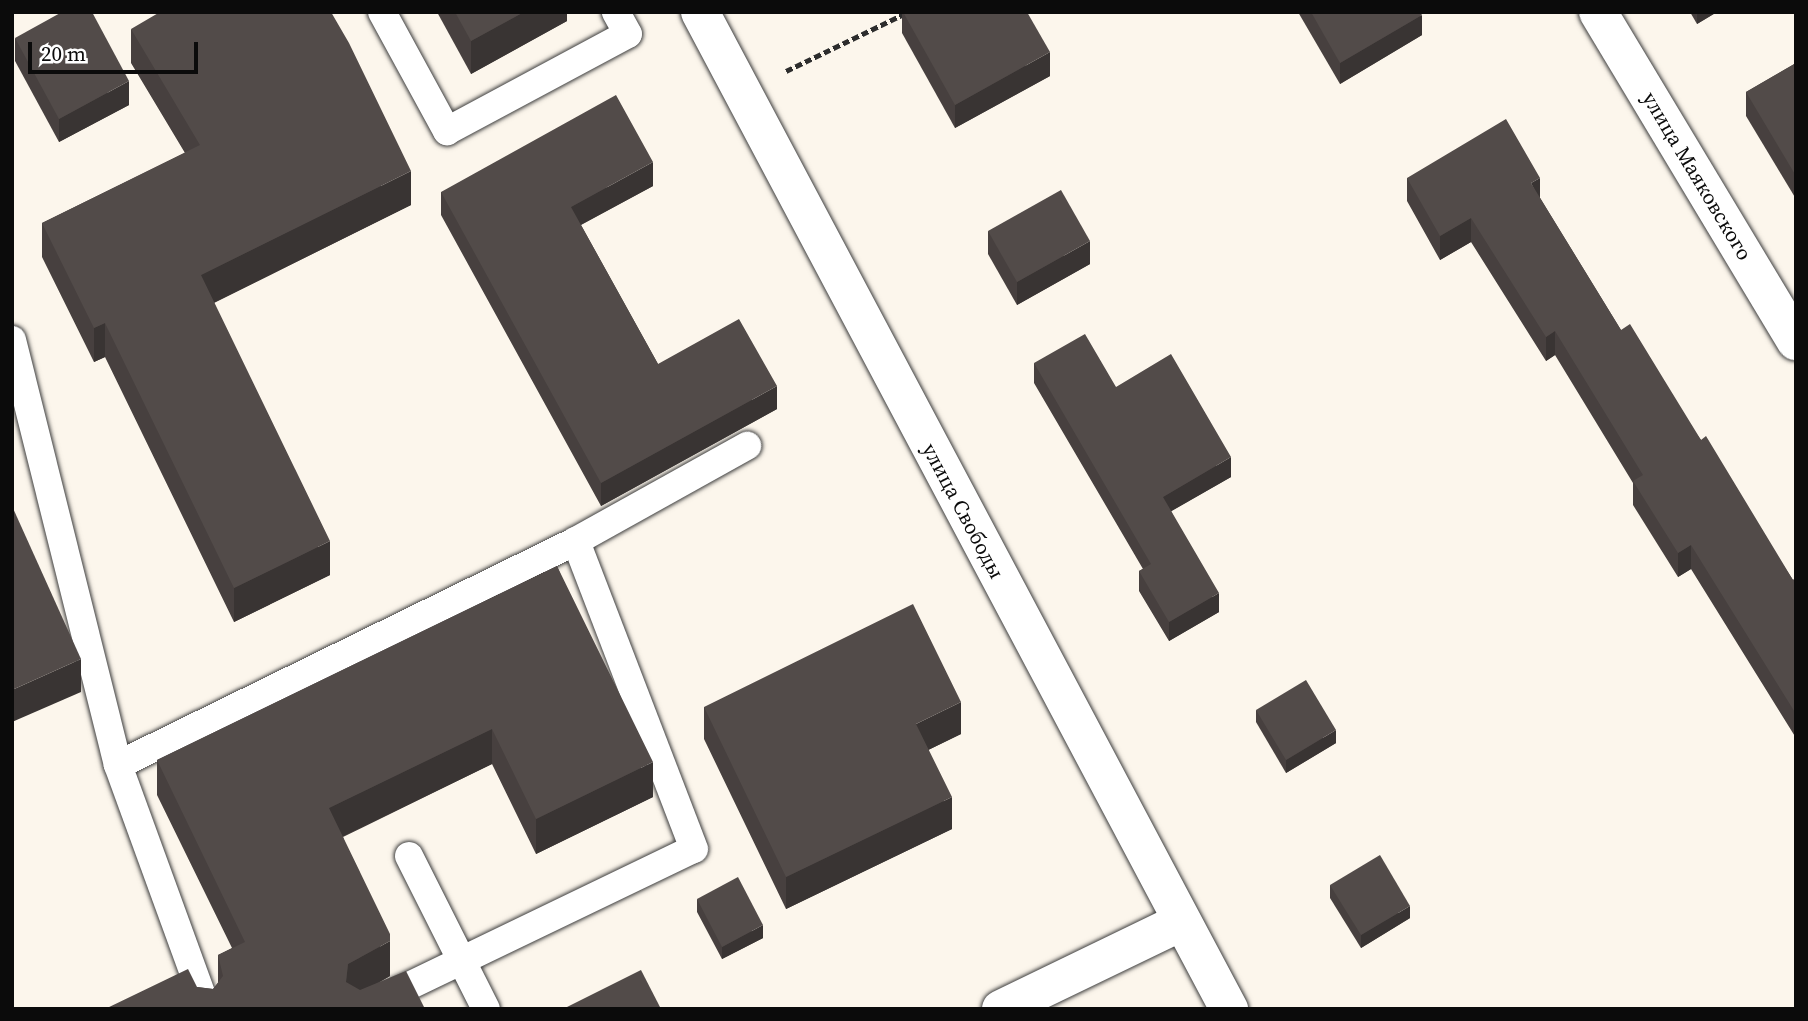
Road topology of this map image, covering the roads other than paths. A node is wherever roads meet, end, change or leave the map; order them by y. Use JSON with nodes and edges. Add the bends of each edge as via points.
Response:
{"nodes":[{"id":1,"x":382,"y":12,"type":"edge"},
{"id":2,"x":616,"y":12,"type":"edge"},
{"id":3,"x":699,"y":12,"type":"edge"},
{"id":4,"x":1598,"y":12,"type":"edge"},
{"id":5,"x":12,"y":340,"type":"edge"},
{"id":6,"x":1796,"y":341,"type":"edge"},
{"id":7,"x":747,"y":446,"type":"dead end"},
{"id":8,"x":576,"y":541,"type":"junction"},
{"id":9,"x":118,"y":765,"type":"junction"},
{"id":10,"x":409,"y":856,"type":"dead end"},
{"id":11,"x":1179,"y":923,"type":"junction"},
{"id":12,"x":462,"y":961,"type":"junction"},
{"id":13,"x":207,"y":1009,"type":"edge"},
{"id":14,"x":362,"y":1009,"type":"edge"},
{"id":15,"x":486,"y":1009,"type":"edge"},
{"id":16,"x":1001,"y":1009,"type":"edge"},
{"id":17,"x":1229,"y":1009,"type":"edge"}],
"edges":[{"from":1,"to":2,"type":"lane","via":[[447,131],[628,34]]},
{"from":3,"to":11,"type":"street","name":"улица Свободы"},
{"from":4,"to":6,"type":"street","name":"улица Маяковского"},
{"from":5,"to":9,"type":"lane"},
{"from":7,"to":8,"type":"lane"},
{"from":8,"to":9,"type":"lane"},
{"from":8,"to":12,"type":"lane","via":[[694,849]]},
{"from":9,"to":13,"type":"lane"},
{"from":10,"to":12,"type":"lane"},
{"from":11,"to":16,"type":"street"},
{"from":11,"to":17,"type":"street","name":"улица Свободы"},
{"from":12,"to":14,"type":"lane"},
{"from":12,"to":15,"type":"lane"}]}
